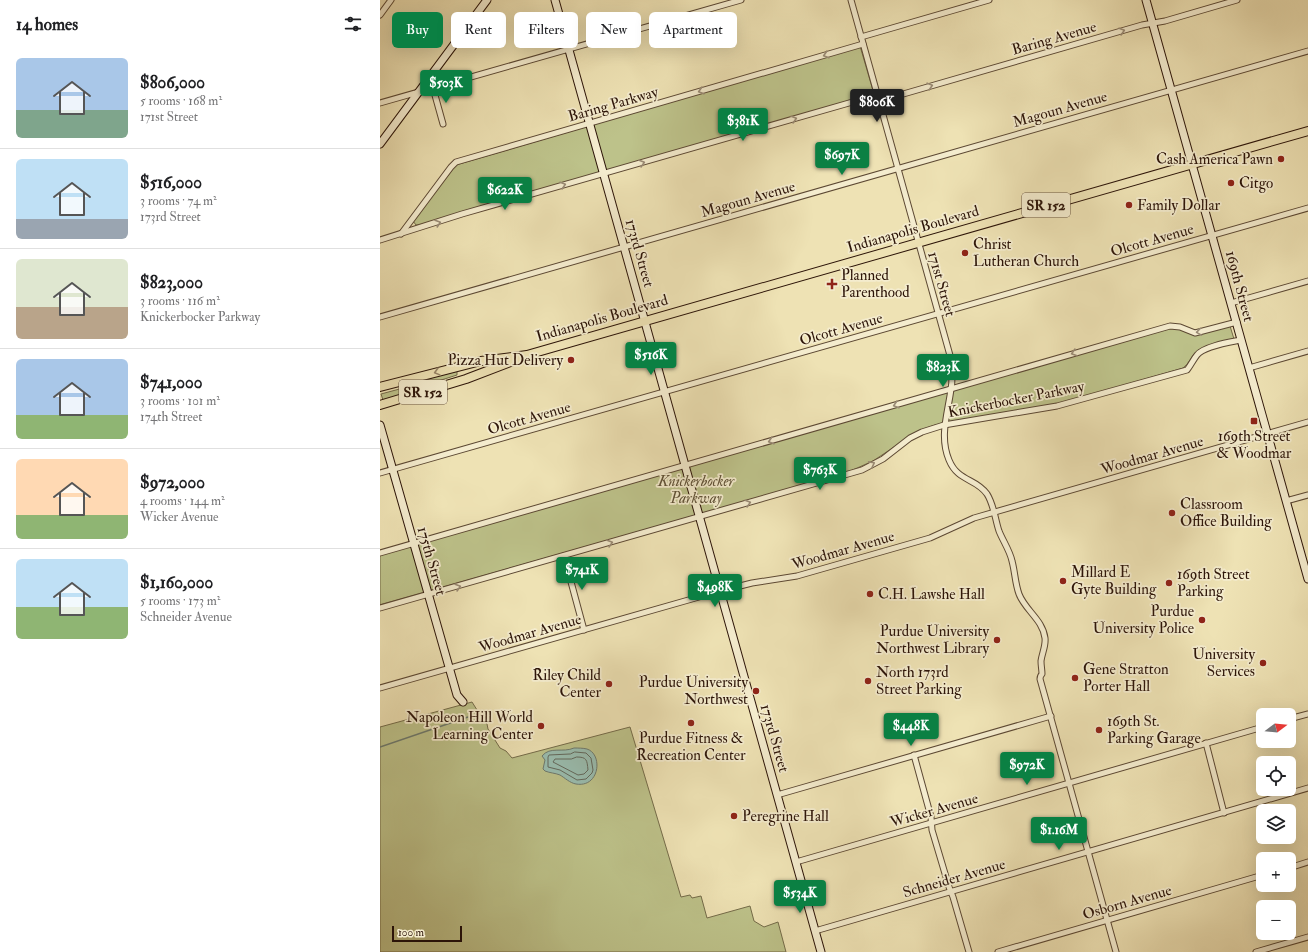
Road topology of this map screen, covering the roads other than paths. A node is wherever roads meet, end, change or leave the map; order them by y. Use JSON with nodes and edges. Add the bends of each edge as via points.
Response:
{"nodes":[{"id":1,"x":391,"y":0,"type":"edge"},
{"id":2,"x":487,"y":0,"type":"edge"},
{"id":3,"x":555,"y":0,"type":"edge"},
{"id":4,"x":741,"y":0,"type":"edge"},
{"id":5,"x":851,"y":0,"type":"edge"},
{"id":6,"x":989,"y":0,"type":"edge"},
{"id":7,"x":1146,"y":0,"type":"edge"},
{"id":8,"x":1237,"y":0,"type":"edge"},
{"id":9,"x":380,"y":15,"type":"edge"},
{"id":10,"x":1153,"y":23,"type":"junction"},
{"id":11,"x":861,"y":37,"type":"junction"},
{"id":12,"x":863,"y":44,"type":"junction"},
{"id":13,"x":569,"y":49,"type":"junction"},
{"id":14,"x":1308,"y":51,"type":"edge"},
{"id":15,"x":433,"y":88,"type":"junction"},
{"id":16,"x":1172,"y":89,"type":"junction"},
{"id":17,"x":420,"y":91,"type":"junction"},
{"id":18,"x":878,"y":98,"type":"junction"},
{"id":19,"x":380,"y":103,"type":"edge"},
{"id":20,"x":590,"y":123,"type":"junction"},
{"id":21,"x":443,"y":124,"type":"dead end"},
{"id":22,"x":1308,"y":131,"type":"edge"},
{"id":23,"x":380,"y":144,"type":"edge"},
{"id":24,"x":1193,"y":163,"type":"junction"},
{"id":25,"x":898,"y":168,"type":"junction"},
{"id":26,"x":604,"y":174,"type":"junction"},
{"id":27,"x":1308,"y":208,"type":"edge"},
{"id":28,"x":401,"y":234,"type":"junction"},
{"id":29,"x":1213,"y":235,"type":"junction"},
{"id":30,"x":380,"y":240,"type":"edge"},
{"id":31,"x":918,"y":243,"type":"junction"},
{"id":32,"x":625,"y":246,"type":"junction"},
{"id":33,"x":1308,"y":281,"type":"edge"},
{"id":34,"x":1231,"y":303,"type":"junction"},
{"id":35,"x":938,"y":314,"type":"junction"},
{"id":36,"x":380,"y":317,"type":"edge"},
{"id":37,"x":645,"y":320,"type":"junction"},
{"id":38,"x":1237,"y":322,"type":"junction"},
{"id":39,"x":1241,"y":340,"type":"junction"},
{"id":40,"x":1308,"y":351,"type":"edge"},
{"id":41,"x":527,"y":355,"type":"junction"},
{"id":42,"x":488,"y":360,"type":"junction"},
{"id":43,"x":463,"y":366,"type":"junction"},
{"id":44,"x":1249,"y":368,"type":"junction"},
{"id":45,"x":490,"y":370,"type":"junction"},
{"id":46,"x":466,"y":378,"type":"junction"},
{"id":47,"x":380,"y":387,"type":"edge"},
{"id":48,"x":952,"y":388,"type":"junction"},
{"id":49,"x":665,"y":392,"type":"junction"},
{"id":50,"x":380,"y":405,"type":"edge"},
{"id":51,"x":1308,"y":422,"type":"edge"},
{"id":52,"x":944,"y":425,"type":"junction"},
{"id":53,"x":380,"y":426,"type":"edge"},
{"id":54,"x":1267,"y":433,"type":"junction"},
{"id":55,"x":685,"y":465,"type":"junction"},
{"id":56,"x":393,"y":470,"type":"junction"},
{"id":57,"x":380,"y":473,"type":"edge"},
{"id":58,"x":1308,"y":495,"type":"edge"},
{"id":59,"x":1286,"y":501,"type":"junction"},
{"id":60,"x":994,"y":513,"type":"junction"},
{"id":61,"x":699,"y":517,"type":"junction"},
{"id":62,"x":413,"y":543,"type":"junction"},
{"id":63,"x":380,"y":553,"type":"edge"},
{"id":64,"x":564,"y":556,"type":"junction"},
{"id":65,"x":1306,"y":567,"type":"edge"},
{"id":66,"x":1308,"y":579,"type":"edge"},
{"id":67,"x":720,"y":591,"type":"junction"},
{"id":68,"x":428,"y":595,"type":"junction"},
{"id":69,"x":380,"y":608,"type":"edge"},
{"id":70,"x":584,"y":630,"type":"junction"},
{"id":71,"x":449,"y":669,"type":"junction"},
{"id":72,"x":380,"y":688,"type":"edge"},
{"id":73,"x":464,"y":702,"type":"dead end"},
{"id":74,"x":1308,"y":714,"type":"edge"},
{"id":75,"x":1051,"y":716,"type":"junction"},
{"id":76,"x":1296,"y":717,"type":"edge"},
{"id":77,"x":1256,"y":729,"type":"edge"},
{"id":78,"x":1206,"y":743,"type":"junction"},
{"id":79,"x":914,"y":755,"type":"junction"},
{"id":80,"x":1069,"y":783,"type":"junction"},
{"id":81,"x":1308,"y":788,"type":"edge"},
{"id":82,"x":777,"y":795,"type":"junction"},
{"id":83,"x":1224,"y":812,"type":"junction"},
{"id":84,"x":931,"y":823,"type":"junction"},
{"id":85,"x":1088,"y":852,"type":"junction"},
{"id":86,"x":796,"y":862,"type":"junction"},
{"id":87,"x":1308,"y":862,"type":"edge"},
{"id":88,"x":1296,"y":866,"type":"edge"},
{"id":89,"x":1256,"y":877,"type":"edge"},
{"id":90,"x":951,"y":892,"type":"junction"},
{"id":91,"x":1107,"y":920,"type":"junction"},
{"id":92,"x":815,"y":931,"type":"junction"},
{"id":93,"x":1308,"y":937,"type":"edge"},
{"id":94,"x":821,"y":952,"type":"edge"},
{"id":95,"x":969,"y":952,"type":"edge"},
{"id":96,"x":998,"y":952,"type":"edge"},
{"id":97,"x":1116,"y":952,"type":"edge"},
{"id":98,"x":1256,"y":952,"type":"edge"}],
"edges":[{"from":1,"to":9,"type":"street"},
{"from":2,"to":17,"type":"street"},
{"from":3,"to":13,"type":"street","name":"173rd Street"},
{"from":4,"to":13,"type":"street"},
{"from":5,"to":11,"type":"street","name":"171st Street"},
{"from":6,"to":11,"type":"street"},
{"from":7,"to":10,"type":"street","name":"169th Street"},
{"from":8,"to":10,"type":"street","name":"Baring Avenue"},
{"from":10,"to":16,"type":"street","name":"169th Street"},
{"from":18,"to":10,"type":"street","name":"Baring Avenue","one_way":true},
{"from":11,"to":12,"type":"street","name":"171st Street"},
{"from":12,"to":18,"type":"street","name":"171st Street"},
{"from":12,"to":20,"type":"street","name":"Baring Parkway","one_way":true},
{"from":13,"to":15,"type":"street"},
{"from":13,"to":20,"type":"street","name":"173rd Street"},
{"from":14,"to":16,"type":"street","name":"Magoun Avenue"},
{"from":15,"to":17,"type":"street"},
{"from":15,"to":21,"type":"street"},
{"from":16,"to":24,"type":"street","name":"169th Street"},
{"from":16,"to":25,"type":"street","name":"Magoun Avenue"},
{"from":17,"to":19,"type":"street"},
{"from":17,"to":23,"type":"street"},
{"from":18,"to":25,"type":"street","name":"171st Street"},
{"from":26,"to":18,"type":"street","one_way":true},
{"from":20,"to":26,"type":"street","name":"173rd Street"},
{"from":20,"to":28,"type":"street","name":"Baring Parkway","via":[[456,162]]},
{"from":22,"to":24,"type":"main road","name":"Indianapolis Boulevard","number":"SR 152"},
{"from":24,"to":29,"type":"street","name":"169th Street"},
{"from":24,"to":31,"type":"main road","name":"Indianapolis Boulevard","number":"SR 152"},
{"from":25,"to":31,"type":"street","name":"171st Street"},
{"from":25,"to":32,"type":"street","name":"Magoun Avenue"},
{"from":28,"to":26,"type":"street","one_way":true},
{"from":26,"to":32,"type":"street","name":"173rd Street"},
{"from":27,"to":29,"type":"street","name":"Olcott Avenue"},
{"from":28,"to":30,"type":"street"},
{"from":29,"to":34,"type":"street","name":"169th Street"},
{"from":29,"to":35,"type":"street","name":"Olcott Avenue"},
{"from":31,"to":35,"type":"street","name":"171st Street"},
{"from":31,"to":37,"type":"main road","name":"Indianapolis Boulevard","number":"SR 152"},
{"from":32,"to":36,"type":"street","name":"Magoun Avenue"},
{"from":32,"to":37,"type":"street","name":"173rd Street"},
{"from":33,"to":34,"type":"street"},
{"from":34,"to":38,"type":"street","name":"169th Street"},
{"from":35,"to":48,"type":"street","name":"171st Street","via":[[951,359]]},
{"from":35,"to":49,"type":"street","name":"Olcott Avenue"},
{"from":37,"to":41,"type":"main road","name":"Indianapolis Boulevard","number":"SR 152"},
{"from":37,"to":49,"type":"street","name":"173rd Street"},
{"from":38,"to":39,"type":"street","name":"169th Street"},
{"from":38,"to":48,"type":"street","name":"Knickerbocker Parkway","one_way":true,"via":[[1195,333],[1170,326]]},
{"from":39,"to":44,"type":"street","name":"169th Street"},
{"from":39,"to":52,"type":"street","name":"Knickerbocker Parkway","via":[[1204,350],[1187,370],[1057,406]]},
{"from":40,"to":44,"type":"street"},
{"from":41,"to":42,"type":"main road","name":"Indianapolis Boulevard","number":"SR 152"},
{"from":41,"to":45,"type":"main road","name":"Indianapolis Boulevard","number":"SR 152"},
{"from":42,"to":43,"type":"main road","name":"Indianapolis Boulevard","number":"SR 152"},
{"from":42,"to":45,"type":"main road"},
{"from":43,"to":46,"type":"main road"},
{"from":43,"to":47,"type":"main road","name":"Indianapolis Boulevard","number":"SR 152","one_way":true},
{"from":44,"to":54,"type":"street","name":"169th Street"},
{"from":45,"to":46,"type":"main road","name":"Indianapolis Boulevard","number":"SR 152"},
{"from":46,"to":50,"type":"main road","name":"Indianapolis Boulevard","number":"SR 152"},
{"from":48,"to":52,"type":"street","name":"171st Street"},
{"from":48,"to":55,"type":"street","name":"Knickerbocker Parkway","one_way":true},
{"from":49,"to":55,"type":"street","name":"173rd Street"},
{"from":49,"to":56,"type":"street","name":"Olcott Avenue"},
{"from":51,"to":54,"type":"street","name":"Woodmar Avenue"},
{"from":52,"to":60,"type":"street","name":"171st Street","via":[[949,461],[958,474],[986,492]]},
{"from":61,"to":52,"type":"street","name":"Knickerbocker Parkway","one_way":true,"via":[[862,470],[910,438]]},
{"from":53,"to":56,"type":"street","name":"175th Street"},
{"from":54,"to":59,"type":"street","name":"169th Street"},
{"from":54,"to":60,"type":"street","name":"Woodmar Avenue"},
{"from":55,"to":61,"type":"street","name":"173rd Street"},
{"from":55,"to":62,"type":"street","name":"Knickerbocker Parkway"},
{"from":56,"to":57,"type":"street","name":"Olcott Avenue"},
{"from":56,"to":62,"type":"street","name":"175th Street"},
{"from":58,"to":59,"type":"street"},
{"from":59,"to":65,"type":"street","name":"169th Street"},
{"from":60,"to":67,"type":"street","name":"Woodmar Avenue","via":[[965,521],[930,538],[798,576]]},
{"from":60,"to":75,"type":"street","name":"171st Street","via":[[1010,554],[1019,594],[1024,605],[1042,628],[1045,637],[1041,681]]},
{"from":64,"to":61,"type":"street","name":"Knickerbocker Parkway","one_way":true},
{"from":61,"to":67,"type":"street","name":"173rd Street"},
{"from":62,"to":63,"type":"street","name":"Knickerbocker Parkway"},
{"from":62,"to":68,"type":"street","name":"175th Street"},
{"from":68,"to":64,"type":"street","name":"Knickerbocker Parkway","one_way":true},
{"from":64,"to":70,"type":"street"},
{"from":65,"to":66,"type":"street","name":"169th Street"},
{"from":67,"to":70,"type":"street","name":"Woodmar Avenue"},
{"from":67,"to":82,"type":"street","name":"173rd Street"},
{"from":68,"to":69,"type":"street","name":"Knickerbocker Parkway"},
{"from":68,"to":71,"type":"street","name":"175th Street"},
{"from":70,"to":71,"type":"street","name":"Woodmar Avenue"},
{"from":71,"to":72,"type":"street","name":"Woodmar Avenue"},
{"from":71,"to":73,"type":"street","name":"175th Street","via":[[457,695]]},
{"from":74,"to":76,"type":"street"},
{"from":75,"to":79,"type":"street"},
{"from":75,"to":80,"type":"street"},
{"from":77,"to":78,"type":"street","name":"Wicker Avenue"},
{"from":78,"to":80,"type":"street","name":"Wicker Avenue"},
{"from":78,"to":83,"type":"street"},
{"from":79,"to":82,"type":"street"},
{"from":79,"to":84,"type":"street"},
{"from":80,"to":84,"type":"street","name":"Wicker Avenue"},
{"from":80,"to":85,"type":"street"},
{"from":81,"to":83,"type":"street","name":"Schneider Avenue"},
{"from":82,"to":86,"type":"street","name":"173rd Street"},
{"from":83,"to":85,"type":"street","name":"Schneider Avenue"},
{"from":84,"to":86,"type":"street","name":"Wicker Avenue"},
{"from":84,"to":90,"type":"street"},
{"from":85,"to":90,"type":"street","name":"Schneider Avenue"},
{"from":85,"to":91,"type":"street"},
{"from":86,"to":92,"type":"street","name":"173rd Street"},
{"from":87,"to":88,"type":"street"},
{"from":89,"to":91,"type":"street","name":"Osborn Avenue"},
{"from":90,"to":92,"type":"street","name":"Schneider Avenue"},
{"from":90,"to":95,"type":"street"},
{"from":91,"to":96,"type":"street","name":"Osborn Avenue"},
{"from":91,"to":97,"type":"street"},
{"from":92,"to":94,"type":"street","name":"173rd Street"},
{"from":93,"to":98,"type":"street"}]}
